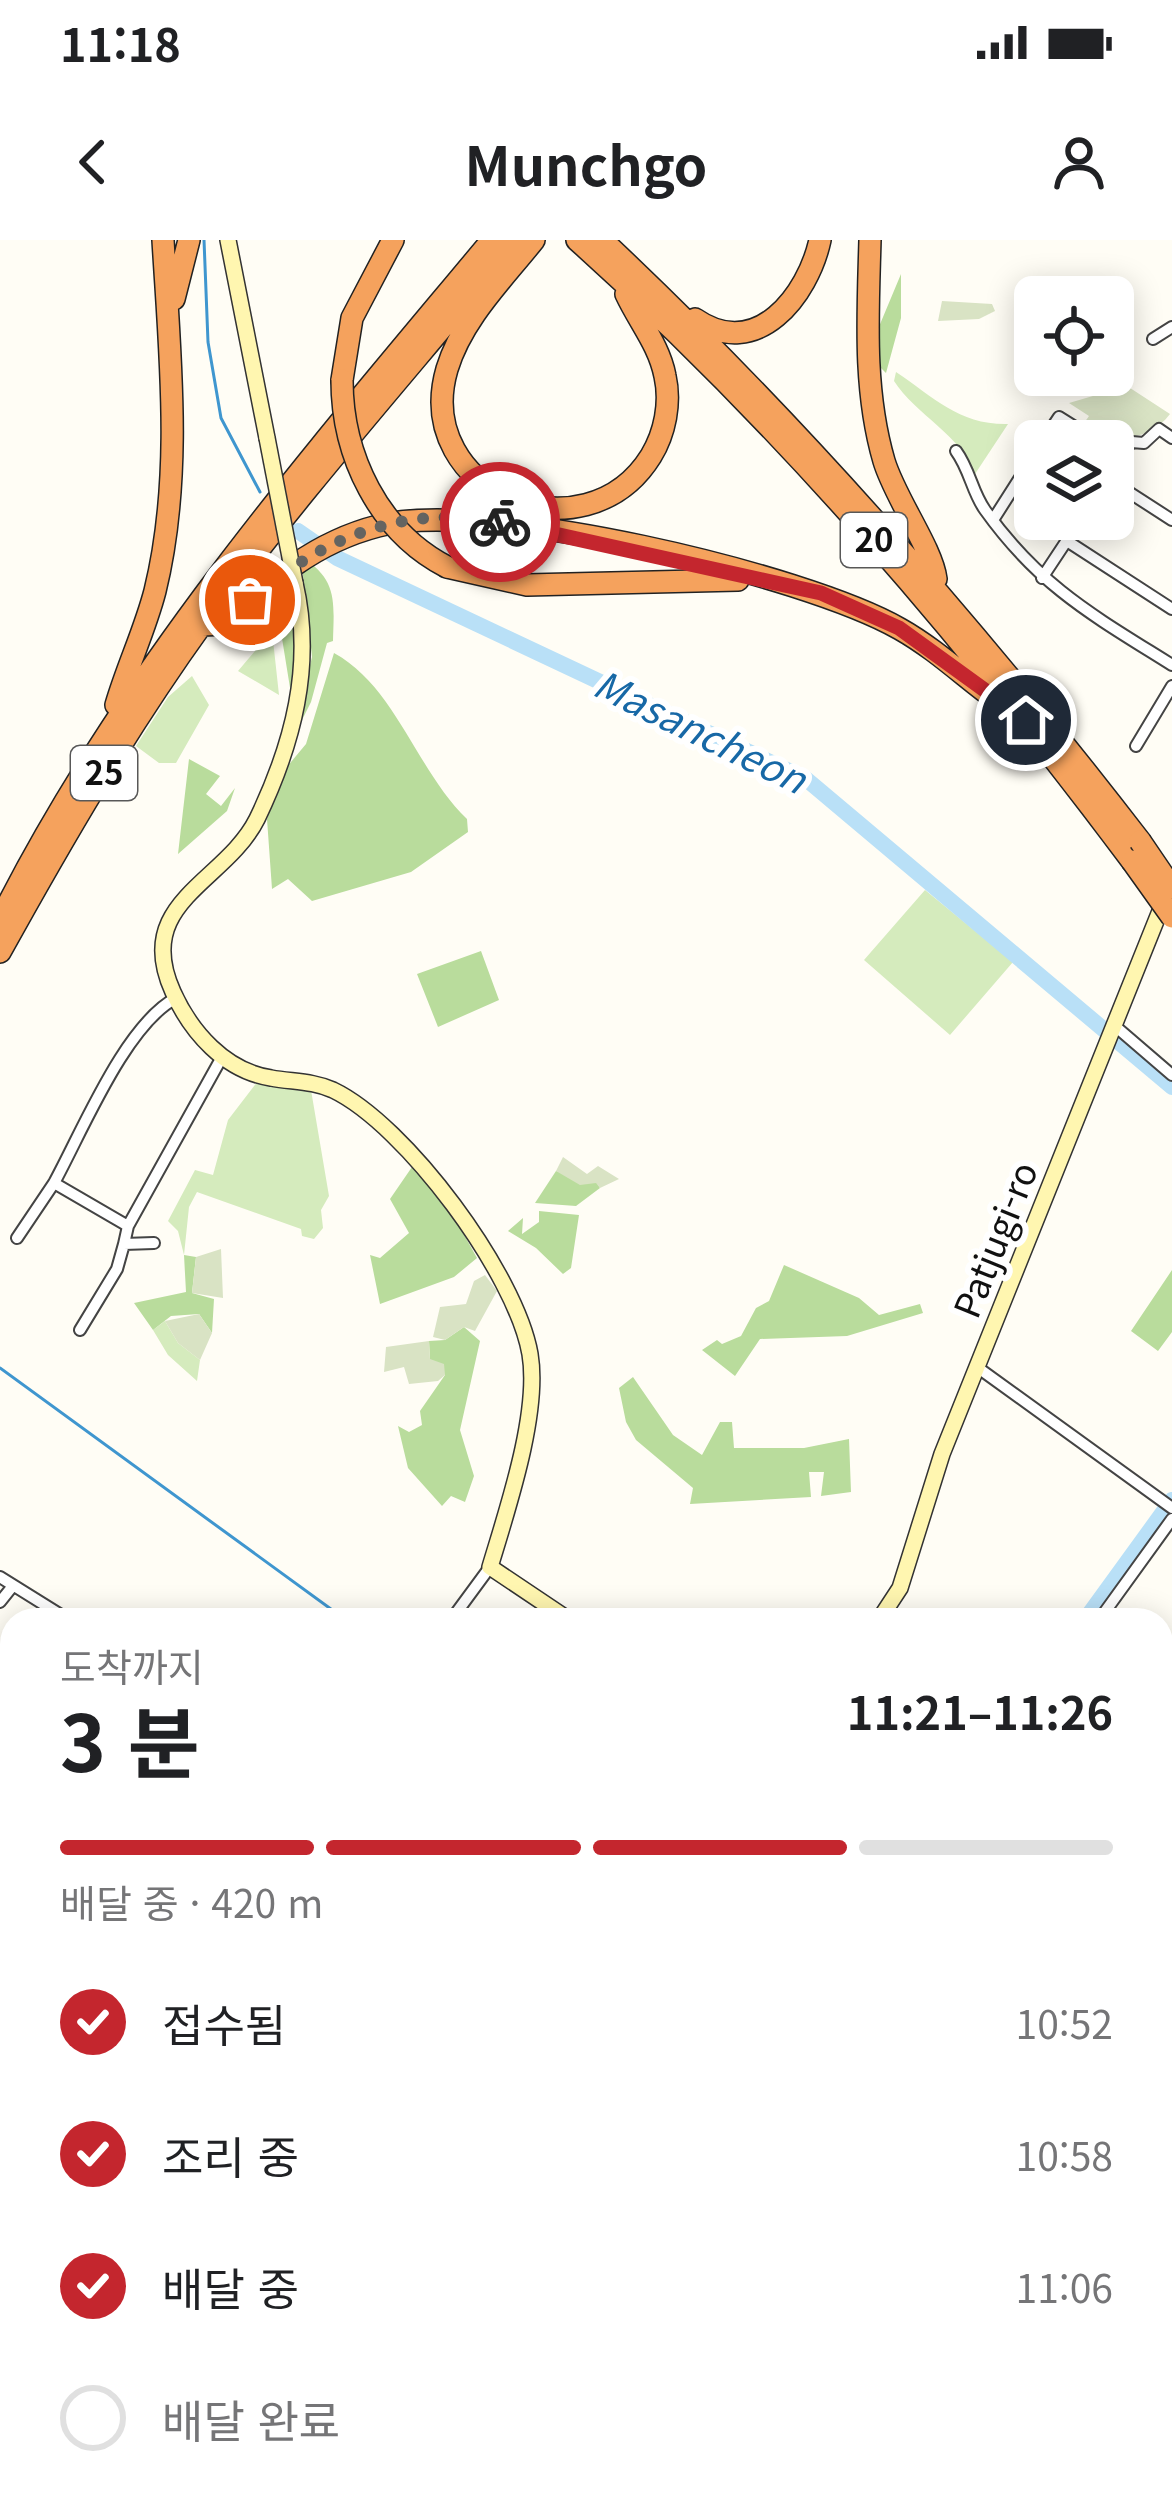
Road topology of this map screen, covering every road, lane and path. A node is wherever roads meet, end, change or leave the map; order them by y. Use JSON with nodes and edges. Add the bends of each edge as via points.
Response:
{"nodes":[{"id":1,"x":163,"y":240,"type":"edge"},
{"id":2,"x":228,"y":240,"type":"edge"},
{"id":3,"x":393,"y":240,"type":"edge"},
{"id":4,"x":475,"y":240,"type":"edge"},
{"id":5,"x":492,"y":240,"type":"edge"},
{"id":6,"x":515,"y":240,"type":"edge"},
{"id":7,"x":534,"y":240,"type":"edge"},
{"id":8,"x":820,"y":240,"type":"edge"},
{"id":9,"x":871,"y":240,"type":"edge"},
{"id":10,"x":588,"y":242,"type":"edge"},
{"id":11,"x":188,"y":243,"type":"edge"},
{"id":12,"x":618,"y":278,"type":"junction"},
{"id":13,"x":661,"y":295,"type":"junction"},
{"id":14,"x":478,"y":310,"type":"junction"},
{"id":15,"x":1172,"y":327,"type":"edge"},
{"id":16,"x":1154,"y":339,"type":"dead end"},
{"id":17,"x":170,"y":347,"type":"junction"},
{"id":18,"x":398,"y":352,"type":"junction"},
{"id":19,"x":391,"y":388,"type":"junction"},
{"id":20,"x":1172,"y":438,"type":"edge"},
{"id":21,"x":1134,"y":442,"type":"edge"},
{"id":22,"x":956,"y":452,"type":"dead end"},
{"id":23,"x":1014,"y":487,"type":"edge"},
{"id":24,"x":1134,"y":496,"type":"edge"},
{"id":25,"x":993,"y":520,"type":"junction"},
{"id":26,"x":1172,"y":520,"type":"edge"},
{"id":27,"x":1067,"y":541,"type":"joint"},
{"id":28,"x":770,"y":578,"type":"junction"},
{"id":29,"x":1042,"y":578,"type":"junction"},
{"id":30,"x":286,"y":579,"type":"junction"},
{"id":31,"x":936,"y":586,"type":"junction"},
{"id":32,"x":212,"y":596,"type":"junction"},
{"id":33,"x":1172,"y":609,"type":"edge"},
{"id":34,"x":202,"y":625,"type":"junction"},
{"id":35,"x":1172,"y":665,"type":"edge"},
{"id":36,"x":1172,"y":686,"type":"edge"},
{"id":37,"x":1026,"y":720,"type":"junction"},
{"id":38,"x":109,"y":729,"type":"junction"},
{"id":39,"x":1136,"y":746,"type":"dead end"},
{"id":40,"x":1137,"y":851,"type":"junction"},
{"id":41,"x":1172,"y":885,"type":"edge"},
{"id":42,"x":1172,"y":916,"type":"edge"},
{"id":43,"x":0,"y":920,"type":"edge"},
{"id":44,"x":0,"y":952,"type":"edge"},
{"id":45,"x":176,"y":998,"type":"junction"},
{"id":46,"x":1112,"y":1034,"type":"junction"},
{"id":47,"x":222,"y":1057,"type":"junction"},
{"id":48,"x":1172,"y":1075,"type":"edge"},
{"id":49,"x":54,"y":1184,"type":"junction"},
{"id":50,"x":128,"y":1226,"type":"junction"},
{"id":51,"x":17,"y":1238,"type":"dead end"},
{"id":52,"x":154,"y":1243,"type":"dead end"},
{"id":53,"x":124,"y":1244,"type":"junction"},
{"id":54,"x":80,"y":1330,"type":"dead end"},
{"id":55,"x":977,"y":1367,"type":"junction"},
{"id":56,"x":1172,"y":1508,"type":"edge"},
{"id":57,"x":1172,"y":1520,"type":"edge"},
{"id":58,"x":490,"y":1568,"type":"junction"},
{"id":59,"x":0,"y":1577,"type":"edge"},
{"id":60,"x":12,"y":1587,"type":"junction"},
{"id":61,"x":0,"y":1602,"type":"edge"},
{"id":62,"x":48,"y":1608,"type":"edge"},
{"id":63,"x":460,"y":1608,"type":"edge"},
{"id":64,"x":551,"y":1608,"type":"edge"},
{"id":65,"x":887,"y":1608,"type":"edge"},
{"id":66,"x":1108,"y":1608,"type":"edge"}],
"edges":[{"from":1,"to":17,"type":"highway"},
{"from":2,"to":30,"type":"street","bridge":true},
{"from":3,"to":28,"type":"highway","bridge":true,"via":[[352,318],[342,380],[351,441],[374,499],[404,538],[447,567],[502,582]]},
{"from":4,"to":18,"type":"highway"},
{"from":5,"to":18,"type":"highway","number":"25"},
{"from":6,"to":19,"type":"highway","number":"25"},
{"from":7,"to":14,"type":"highway"},
{"from":8,"to":13,"type":"highway","via":[[798,296],[761,327],[706,327]]},
{"from":9,"to":31,"type":"highway","via":[[874,418]]},
{"from":10,"to":12,"type":"highway","number":"20"},
{"from":10,"to":13,"type":"highway","number":"20"},
{"from":11,"to":17,"type":"highway"},
{"from":12,"to":14,"type":"highway","via":[[654,342],[668,408],[657,446],[636,476],[584,508],[546,511],[505,499],[456,451],[444,388]]},
{"from":12,"to":37,"type":"highway","number":"20","via":[[823,483]]},
{"from":13,"to":31,"type":"highway","number":"20"},
{"from":14,"to":19,"type":"highway"},
{"from":15,"to":16,"type":"street"},
{"from":17,"to":38,"type":"highway","via":[[167,525],[147,619]]},
{"from":18,"to":32,"type":"highway","number":"25","via":[[305,463]]},
{"from":19,"to":32,"type":"highway","number":"25"},
{"from":20,"to":21,"type":"street","via":[[1159,429]]},
{"from":22,"to":25,"type":"street"},
{"from":23,"to":25,"type":"street"},
{"from":24,"to":26,"type":"street"},
{"from":25,"to":29,"type":"street"},
{"from":27,"to":29,"type":"street"},
{"from":27,"to":33,"type":"street"},
{"from":28,"to":30,"type":"highway","via":[[491,520],[415,518],[348,535]]},
{"from":28,"to":37,"type":"highway","via":[[899,628]]},
{"from":29,"to":35,"type":"street"},
{"from":30,"to":34,"type":"highway","via":[[227,624]]},
{"from":30,"to":45,"type":"street","via":[[305,654],[301,697],[256,821],[169,918],[164,955]]},
{"from":31,"to":40,"type":"highway","number":"20"},
{"from":32,"to":34,"type":"highway","number":"25"},
{"from":32,"to":38,"type":"highway","number":"25"},
{"from":34,"to":44,"type":"highway","number":"25","via":[[128,733]]},
{"from":36,"to":39,"type":"street"},
{"from":37,"to":40,"type":"highway","number":"20"},
{"from":38,"to":43,"type":"highway","number":"25"},
{"from":40,"to":41,"type":"highway","number":"20","bridge":true},
{"from":40,"to":42,"type":"highway","number":"20","bridge":true},
{"from":41,"to":46,"type":"street","name":"Patjugi-ro"},
{"from":45,"to":47,"type":"street"},
{"from":45,"to":49,"type":"street","via":[[159,1007],[128,1050]]},
{"from":46,"to":48,"type":"street"},
{"from":46,"to":55,"type":"street","name":"Patjugi-ro"},
{"from":47,"to":50,"type":"street"},
{"from":47,"to":58,"type":"street","via":[[266,1078],[314,1082],[355,1101],[455,1205],[503,1288],[530,1356],[510,1501]]},
{"from":49,"to":50,"type":"street"},
{"from":49,"to":51,"type":"street"},
{"from":50,"to":53,"type":"street"},
{"from":52,"to":53,"type":"street"},
{"from":53,"to":54,"type":"street"},
{"from":55,"to":56,"type":"street"},
{"from":55,"to":65,"type":"street","name":"Patjugi-ro"},
{"from":57,"to":66,"type":"street"},
{"from":58,"to":63,"type":"street"},
{"from":58,"to":64,"type":"street"},
{"from":59,"to":60,"type":"street"},
{"from":60,"to":61,"type":"street"},
{"from":60,"to":62,"type":"street"}]}
